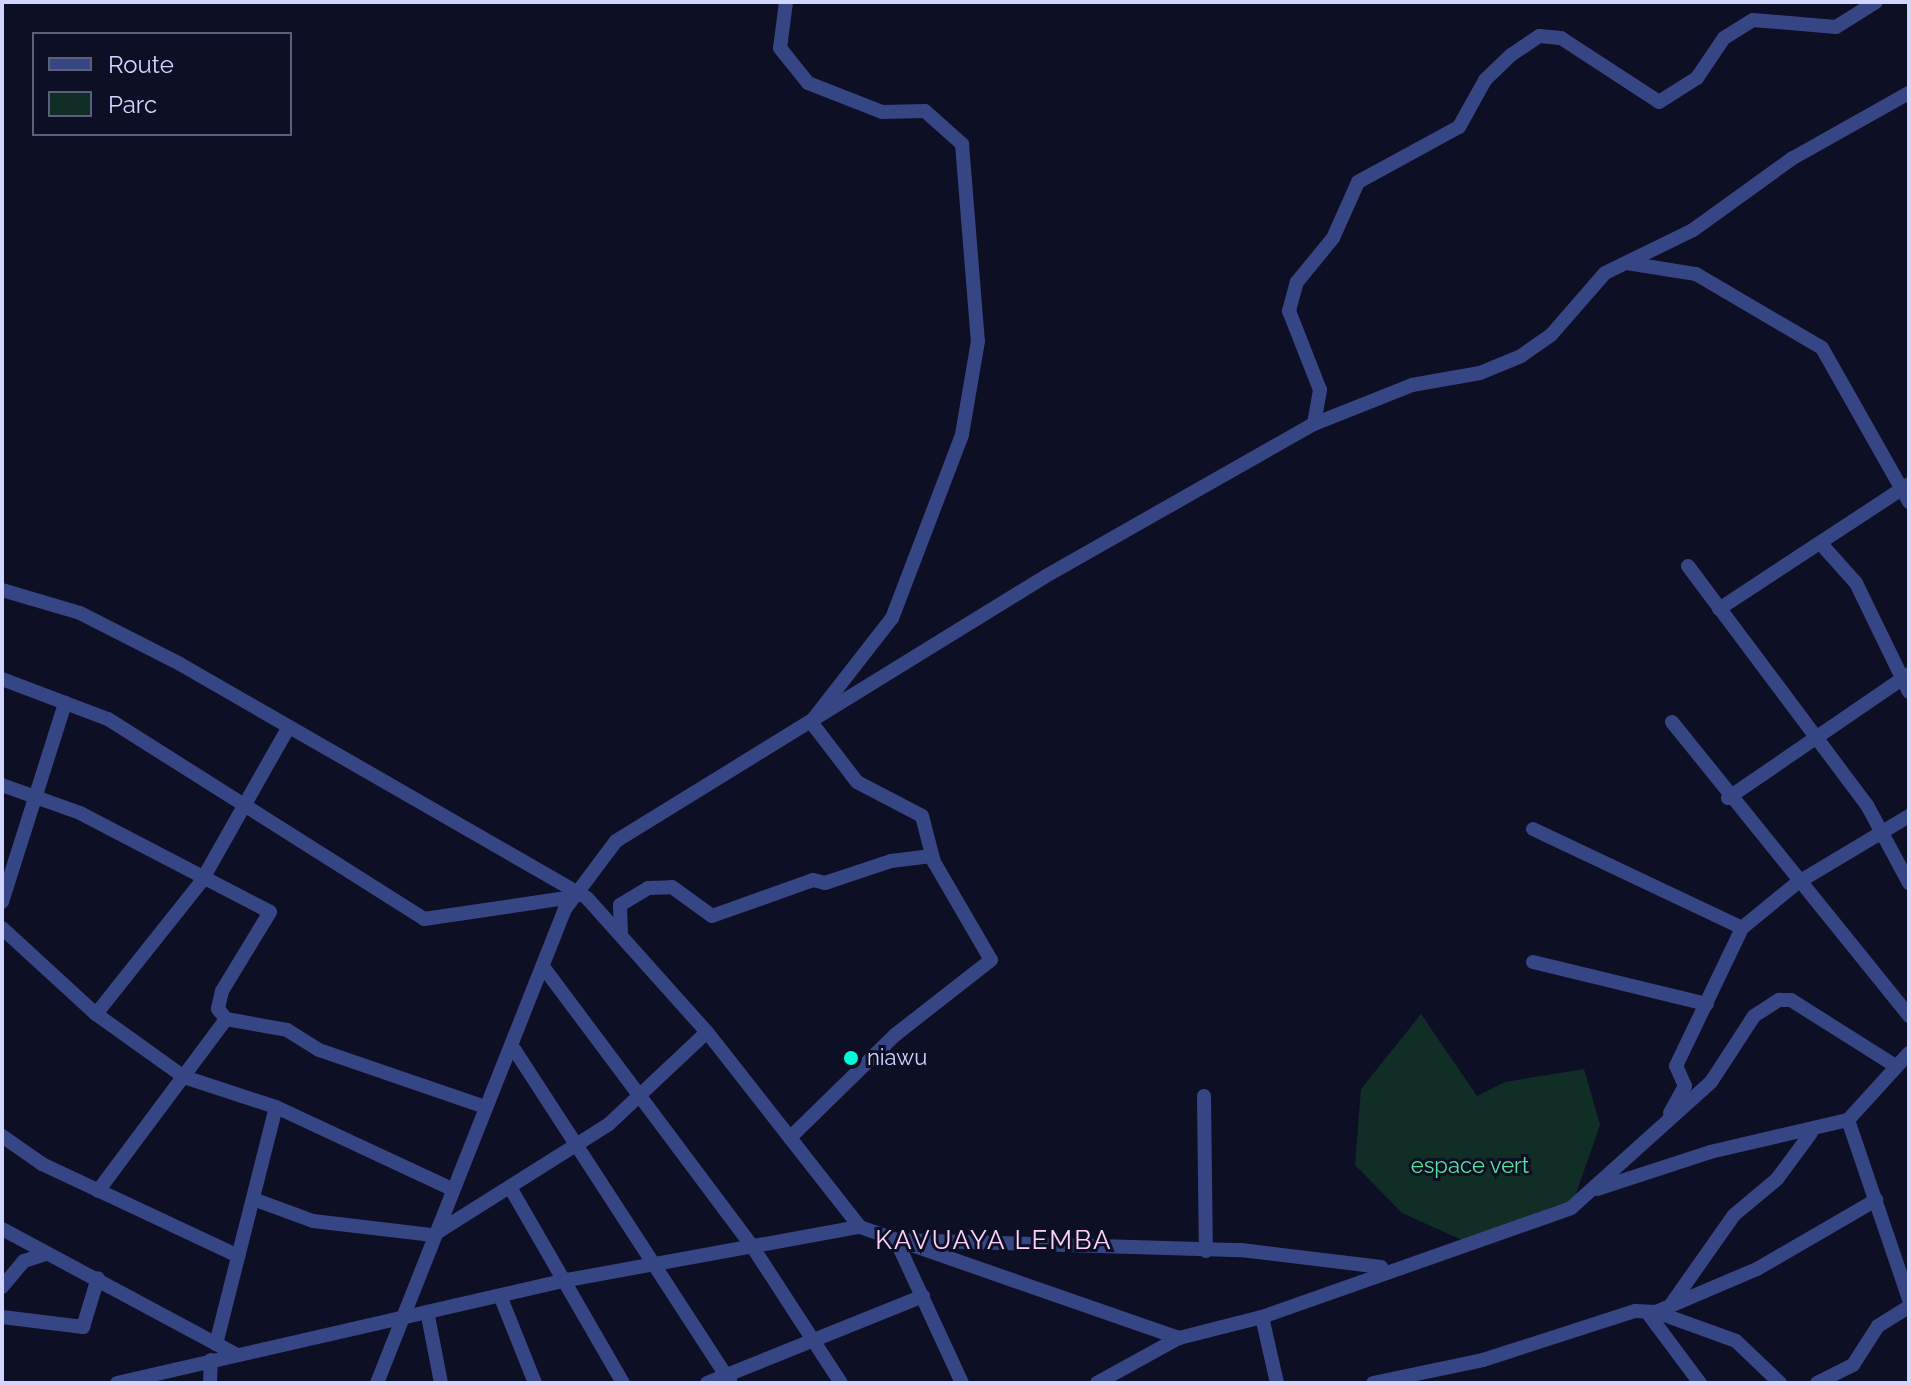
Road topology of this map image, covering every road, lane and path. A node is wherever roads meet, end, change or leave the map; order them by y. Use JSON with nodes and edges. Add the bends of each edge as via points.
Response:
{"nodes":[{"id":1,"x":786,"y":2,"type":"edge"},
{"id":2,"x":1876,"y":2,"type":"edge"},
{"id":3,"x":1909,"y":93,"type":"edge"},
{"id":4,"x":1626,"y":263,"type":"junction"},
{"id":5,"x":1314,"y":424,"type":"junction"},
{"id":6,"x":1906,"y":485,"type":"edge"},
{"id":7,"x":1909,"y":502,"type":"edge"},
{"id":8,"x":1822,"y":545,"type":"junction"},
{"id":9,"x":1688,"y":566,"type":"dead end"},
{"id":10,"x":2,"y":590,"type":"edge"},
{"id":11,"x":1719,"y":609,"type":"junction"},
{"id":12,"x":1906,"y":676,"type":"edge"},
{"id":13,"x":2,"y":679,"type":"edge"},
{"id":14,"x":1909,"y":692,"type":"edge"},
{"id":15,"x":65,"y":703,"type":"junction"},
{"id":16,"x":811,"y":722,"type":"junction"},
{"id":17,"x":1672,"y":722,"type":"dead end"},
{"id":18,"x":288,"y":728,"type":"junction"},
{"id":19,"x":1811,"y":735,"type":"junction"},
{"id":20,"x":2,"y":785,"type":"edge"},
{"id":21,"x":35,"y":797,"type":"junction"},
{"id":22,"x":1728,"y":798,"type":"junction"},
{"id":23,"x":239,"y":805,"type":"junction"},
{"id":24,"x":1909,"y":816,"type":"edge"},
{"id":25,"x":1533,"y":829,"type":"dead end"},
{"id":26,"x":1882,"y":831,"type":"junction"},
{"id":27,"x":932,"y":856,"type":"junction"},
{"id":28,"x":201,"y":882,"type":"junction"},
{"id":29,"x":1797,"y":883,"type":"junction"},
{"id":30,"x":1909,"y":883,"type":"edge"},
{"id":31,"x":574,"y":895,"type":"junction"},
{"id":32,"x":2,"y":902,"type":"edge"},
{"id":33,"x":2,"y":928,"type":"edge"},
{"id":34,"x":1742,"y":928,"type":"junction"},
{"id":35,"x":621,"y":934,"type":"junction"},
{"id":36,"x":1533,"y":962,"type":"dead end"},
{"id":37,"x":544,"y":968,"type":"junction"},
{"id":38,"x":1707,"y":1004,"type":"junction"},
{"id":39,"x":96,"y":1014,"type":"junction"},
{"id":40,"x":1909,"y":1016,"type":"edge"},
{"id":41,"x":226,"y":1019,"type":"junction"},
{"id":42,"x":707,"y":1032,"type":"junction"},
{"id":43,"x":514,"y":1049,"type":"junction"},
{"id":44,"x":1904,"y":1059,"type":"edge"},
{"id":45,"x":184,"y":1077,"type":"junction"},
{"id":46,"x":1204,"y":1096,"type":"dead end"},
{"id":47,"x":642,"y":1097,"type":"junction"},
{"id":48,"x":483,"y":1106,"type":"junction"},
{"id":49,"x":276,"y":1107,"type":"junction"},
{"id":50,"x":1848,"y":1120,"type":"junction"},
{"id":51,"x":1663,"y":1128,"type":"junction"},
{"id":52,"x":1811,"y":1133,"type":"junction"},
{"id":53,"x":2,"y":1136,"type":"edge"},
{"id":54,"x":790,"y":1138,"type":"junction"},
{"id":55,"x":580,"y":1146,"type":"junction"},
{"id":56,"x":450,"y":1188,"type":"junction"},
{"id":57,"x":511,"y":1189,"type":"junction"},
{"id":58,"x":1596,"y":1190,"type":"junction"},
{"id":59,"x":98,"y":1191,"type":"junction"},
{"id":60,"x":253,"y":1199,"type":"junction"},
{"id":61,"x":1876,"y":1200,"type":"junction"},
{"id":62,"x":860,"y":1227,"type":"junction"},
{"id":63,"x":2,"y":1229,"type":"edge"},
{"id":64,"x":433,"y":1235,"type":"junction"},
{"id":65,"x":896,"y":1240,"type":"junction"},
{"id":66,"x":750,"y":1243,"type":"junction"},
{"id":67,"x":1206,"y":1251,"type":"junction"},
{"id":68,"x":46,"y":1254,"type":"junction"},
{"id":69,"x":238,"y":1256,"type":"junction"},
{"id":70,"x":657,"y":1262,"type":"junction"},
{"id":71,"x":1381,"y":1267,"type":"dead end"},
{"id":72,"x":98,"y":1278,"type":"junction"},
{"id":73,"x":567,"y":1280,"type":"junction"},
{"id":74,"x":2,"y":1287,"type":"edge"},
{"id":75,"x":923,"y":1296,"type":"junction"},
{"id":76,"x":501,"y":1298,"type":"junction"},
{"id":77,"x":1909,"y":1299,"type":"edge"},
{"id":78,"x":1909,"y":1307,"type":"edge"},
{"id":79,"x":1658,"y":1310,"type":"junction"},
{"id":80,"x":428,"y":1316,"type":"junction"},
{"id":81,"x":1262,"y":1317,"type":"junction"},
{"id":82,"x":3,"y":1322,"type":"edge"},
{"id":83,"x":399,"y":1323,"type":"junction"},
{"id":84,"x":1179,"y":1338,"type":"junction"},
{"id":85,"x":815,"y":1342,"type":"junction"},
{"id":86,"x":216,"y":1344,"type":"junction"},
{"id":87,"x":235,"y":1354,"type":"junction"},
{"id":88,"x":211,"y":1360,"type":"junction"},
{"id":89,"x":1419,"y":1379,"type":"edge"},
{"id":90,"x":729,"y":1380,"type":"edge"},
{"id":91,"x":117,"y":1383,"type":"edge"},
{"id":92,"x":210,"y":1383,"type":"edge"},
{"id":93,"x":377,"y":1383,"type":"edge"},
{"id":94,"x":441,"y":1383,"type":"edge"},
{"id":95,"x":535,"y":1383,"type":"edge"},
{"id":96,"x":623,"y":1383,"type":"edge"},
{"id":97,"x":707,"y":1383,"type":"edge"},
{"id":98,"x":841,"y":1383,"type":"edge"},
{"id":99,"x":961,"y":1383,"type":"edge"},
{"id":100,"x":1097,"y":1383,"type":"edge"},
{"id":101,"x":1277,"y":1383,"type":"edge"},
{"id":102,"x":1373,"y":1383,"type":"edge"},
{"id":103,"x":1700,"y":1383,"type":"edge"},
{"id":104,"x":1780,"y":1383,"type":"edge"},
{"id":105,"x":1817,"y":1383,"type":"edge"}],
"edges":[{"from":1,"to":16,"type":"street","via":[[780,48],[808,83],[882,112],[925,111],[960,137],[977,290],[972,392],[915,568],[892,618]]},
{"from":2,"to":5,"type":"street","via":[[1836,27],[1753,20],[1724,38],[1697,78],[1659,102],[1561,38],[1539,36],[1520,49],[1485,80],[1459,127],[1358,182],[1333,238],[1297,282],[1289,311],[1320,390]]},
{"from":3,"to":4,"type":"street","via":[[1793,158],[1693,230]]},
{"from":4,"to":5,"type":"street","via":[[1591,284],[1551,335],[1521,356],[1480,373],[1412,385]]},
{"from":4,"to":6,"type":"street","via":[[1696,274],[1822,348]]},
{"from":5,"to":16,"type":"street","via":[[1046,576]]},
{"from":6,"to":7,"type":"street"},
{"from":6,"to":8,"type":"street"},
{"from":8,"to":11,"type":"street"},
{"from":8,"to":12,"type":"street","via":[[1856,583]]},
{"from":9,"to":11,"type":"street"},
{"from":10,"to":18,"type":"street","via":[[80,613]]},
{"from":11,"to":19,"type":"street"},
{"from":12,"to":14,"type":"street"},
{"from":12,"to":19,"type":"street"},
{"from":13,"to":15,"type":"street"},
{"from":15,"to":21,"type":"street"},
{"from":15,"to":23,"type":"street","via":[[108,719]]},
{"from":16,"to":27,"type":"street","via":[[857,782],[922,816]]},
{"from":16,"to":31,"type":"street","via":[[644,820],[598,859]]},
{"from":17,"to":22,"type":"street"},
{"from":18,"to":23,"type":"street"},
{"from":18,"to":31,"type":"street"},
{"from":19,"to":22,"type":"street"},
{"from":19,"to":26,"type":"street"},
{"from":20,"to":21,"type":"street"},
{"from":21,"to":28,"type":"street","via":[[80,813]]},
{"from":21,"to":32,"type":"street"},
{"from":22,"to":29,"type":"street"},
{"from":23,"to":28,"type":"street"},
{"from":23,"to":31,"type":"street","via":[[268,816],[424,919]]},
{"from":24,"to":26,"type":"street"},
{"from":25,"to":34,"type":"street"},
{"from":26,"to":29,"type":"street"},
{"from":26,"to":30,"type":"street"},
{"from":27,"to":35,"type":"street","via":[[891,861],[825,883],[813,880],[712,916],[672,887],[648,888],[620,905]]},
{"from":27,"to":54,"type":"street","via":[[960,915],[985,942],[989,964],[895,1035]]},
{"from":28,"to":39,"type":"street"},
{"from":28,"to":41,"type":"street","via":[[271,915],[244,946],[222,991],[218,1009]]},
{"from":29,"to":34,"type":"street"},
{"from":29,"to":40,"type":"street"},
{"from":31,"to":35,"type":"street"},
{"from":31,"to":37,"type":"street"},
{"from":33,"to":39,"type":"street"},
{"from":34,"to":38,"type":"street"},
{"from":35,"to":42,"type":"street"},
{"from":36,"to":38,"type":"street"},
{"from":37,"to":43,"type":"street"},
{"from":37,"to":47,"type":"street"},
{"from":38,"to":51,"type":"street","via":[[1676,1066],[1685,1086]]},
{"from":39,"to":45,"type":"street"},
{"from":41,"to":45,"type":"street"},
{"from":41,"to":48,"type":"street","via":[[287,1030],[343,1060]]},
{"from":42,"to":47,"type":"street"},
{"from":42,"to":54,"type":"street"},
{"from":43,"to":48,"type":"street"},
{"from":43,"to":55,"type":"street"},
{"from":44,"to":50,"type":"street"},
{"from":44,"to":51,"type":"street","via":[[1802,1006],[1779,1000],[1754,1016],[1711,1082]]},
{"from":45,"to":49,"type":"street"},
{"from":45,"to":59,"type":"street"},
{"from":46,"to":67,"type":"street"},
{"from":47,"to":55,"type":"street"},
{"from":47,"to":66,"type":"street"},
{"from":48,"to":56,"type":"street"},
{"from":49,"to":56,"type":"street"},
{"from":49,"to":60,"type":"street"},
{"from":50,"to":52,"type":"street"},
{"from":50,"to":61,"type":"street"},
{"from":51,"to":58,"type":"street"},
{"from":52,"to":58,"type":"street","via":[[1710,1152]]},
{"from":52,"to":79,"type":"street","via":[[1777,1179],[1734,1215]]},
{"from":53,"to":59,"type":"street"},
{"from":54,"to":62,"type":"street"},
{"from":55,"to":57,"type":"street"},
{"from":55,"to":70,"type":"street"},
{"from":56,"to":64,"type":"street"},
{"from":57,"to":64,"type":"street"},
{"from":57,"to":73,"type":"street"},
{"from":58,"to":81,"type":"street","via":[[1559,1215],[1464,1241]]},
{"from":59,"to":69,"type":"street"},
{"from":60,"to":64,"type":"street","via":[[313,1221]]},
{"from":60,"to":69,"type":"street"},
{"from":61,"to":77,"type":"street"},
{"from":61,"to":79,"type":"street","via":[[1757,1269]]},
{"from":62,"to":65,"type":"street"},
{"from":62,"to":66,"type":"street"},
{"from":63,"to":68,"type":"street"},
{"from":64,"to":83,"type":"street"},
{"from":65,"to":67,"type":"street"},
{"from":65,"to":75,"type":"street"},
{"from":65,"to":84,"type":"street"},
{"from":66,"to":70,"type":"street"},
{"from":66,"to":85,"type":"street"},
{"from":67,"to":71,"type":"street"},
{"from":68,"to":72,"type":"street"},
{"from":68,"to":74,"type":"street","via":[[24,1261]]},
{"from":69,"to":86,"type":"street"},
{"from":70,"to":73,"type":"street"},
{"from":70,"to":90,"type":"street"},
{"from":72,"to":82,"type":"street","via":[[83,1327]]},
{"from":72,"to":86,"type":"street"},
{"from":73,"to":76,"type":"street"},
{"from":73,"to":96,"type":"street"},
{"from":75,"to":85,"type":"street"},
{"from":75,"to":99,"type":"street"},
{"from":76,"to":80,"type":"street"},
{"from":76,"to":95,"type":"street"},
{"from":78,"to":105,"type":"street","via":[[1878,1326],[1853,1365]]},
{"from":79,"to":89,"type":"street"},
{"from":79,"to":103,"type":"street"},
{"from":79,"to":104,"type":"street","via":[[1736,1341]]},
{"from":80,"to":83,"type":"street"},
{"from":80,"to":94,"type":"street"},
{"from":81,"to":84,"type":"street"},
{"from":81,"to":101,"type":"street"},
{"from":83,"to":87,"type":"street"},
{"from":83,"to":93,"type":"street"},
{"from":84,"to":100,"type":"street"},
{"from":85,"to":90,"type":"street"},
{"from":85,"to":98,"type":"street"},
{"from":86,"to":87,"type":"street"},
{"from":87,"to":88,"type":"street"},
{"from":88,"to":91,"type":"street"},
{"from":88,"to":92,"type":"street"},
{"from":89,"to":102,"type":"street"},
{"from":90,"to":97,"type":"street"}]}
